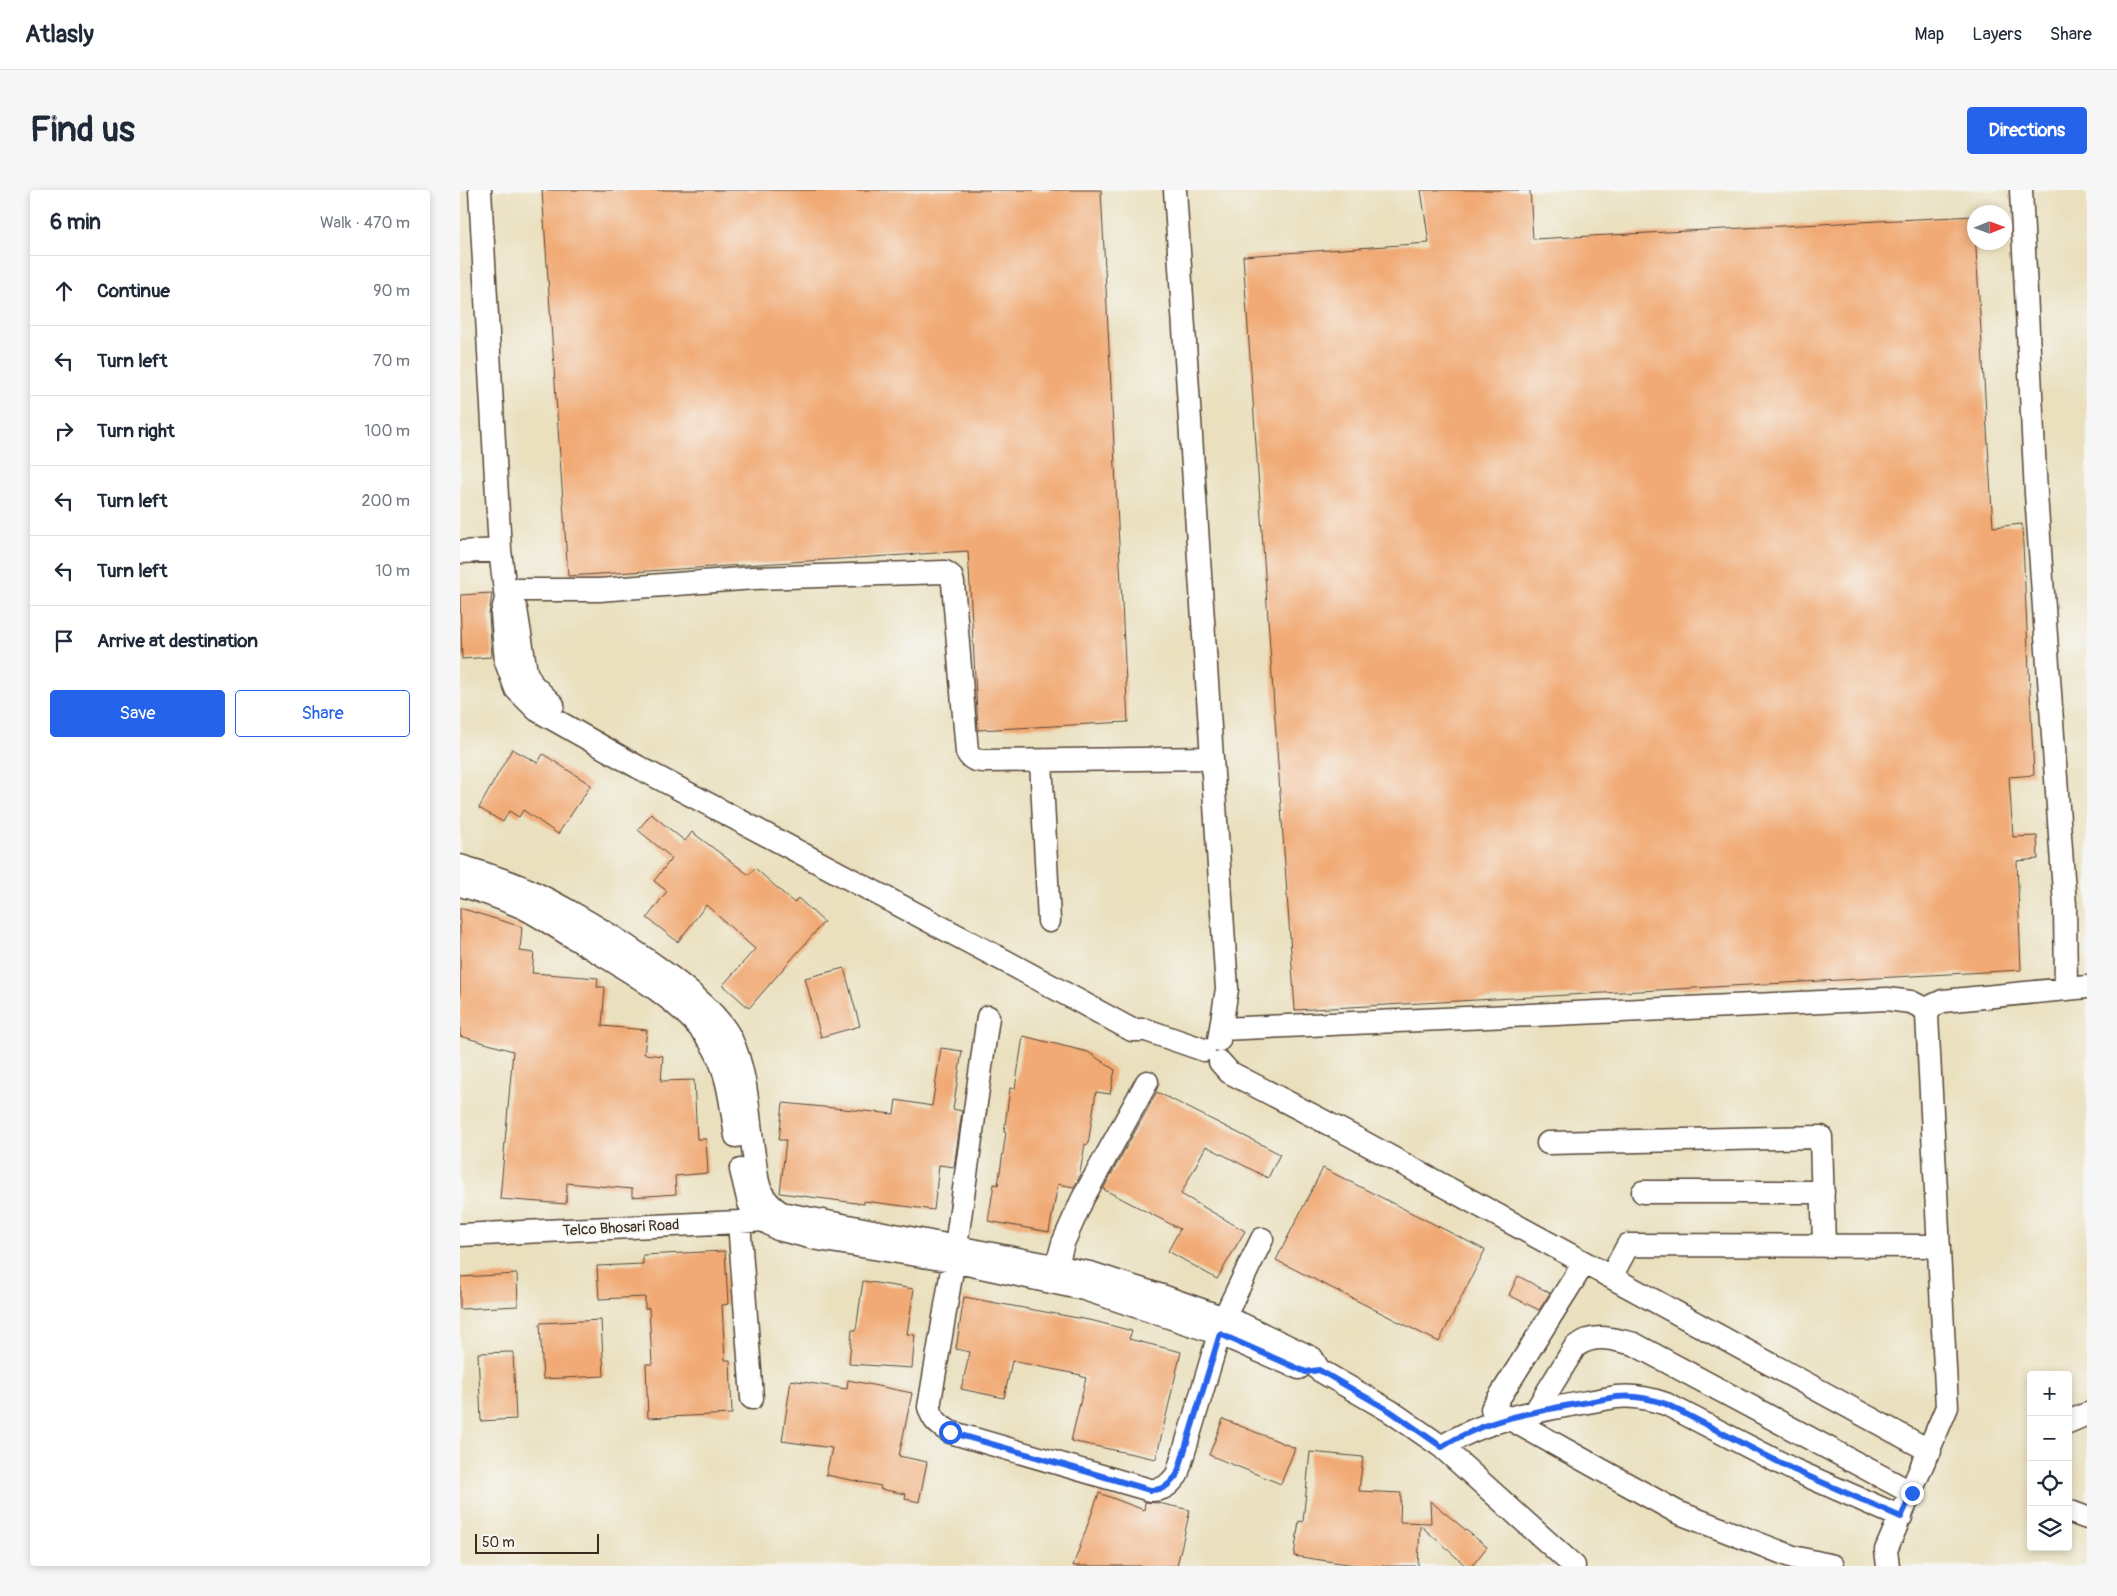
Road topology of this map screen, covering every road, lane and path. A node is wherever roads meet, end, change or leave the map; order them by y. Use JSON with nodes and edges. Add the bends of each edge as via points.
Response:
{"nodes":[{"id":1,"x":480,"y":190,"type":"edge"},
{"id":2,"x":1175,"y":190,"type":"edge"},
{"id":3,"x":2021,"y":190,"type":"edge"},
{"id":4,"x":500,"y":550,"type":"junction"},
{"id":5,"x":460,"y":552,"type":"edge"},
{"id":6,"x":505,"y":594,"type":"junction"},
{"id":7,"x":1211,"y":758,"type":"junction"},
{"id":8,"x":1041,"y":761,"type":"junction"},
{"id":9,"x":460,"y":866,"type":"edge"},
{"id":10,"x":460,"y":885,"type":"edge"},
{"id":11,"x":1049,"y":920,"type":"dead end"},
{"id":12,"x":2076,"y":988,"type":"edge"},
{"id":13,"x":1929,"y":1011,"type":"junction"},
{"id":14,"x":988,"y":1017,"type":"dead end"},
{"id":15,"x":1216,"y":1045,"type":"junction"},
{"id":16,"x":1147,"y":1082,"type":"dead end"},
{"id":17,"x":1548,"y":1143,"type":"dead end"},
{"id":18,"x":1644,"y":1192,"type":"dead end"},
{"id":19,"x":1823,"y":1192,"type":"junction"},
{"id":20,"x":772,"y":1217,"type":"junction"},
{"id":21,"x":739,"y":1222,"type":"junction"},
{"id":22,"x":460,"y":1235,"type":"edge"},
{"id":23,"x":1262,"y":1240,"type":"dead end"},
{"id":24,"x":1824,"y":1246,"type":"junction"},
{"id":25,"x":1939,"y":1246,"type":"junction"},
{"id":26,"x":954,"y":1254,"type":"junction"},
{"id":27,"x":1584,"y":1263,"type":"junction"},
{"id":28,"x":1054,"y":1274,"type":"junction"},
{"id":29,"x":1611,"y":1277,"type":"junction"},
{"id":30,"x":1222,"y":1326,"type":"junction"},
{"id":31,"x":752,"y":1398,"type":"dead end"},
{"id":32,"x":1535,"y":1412,"type":"junction"},
{"id":33,"x":2087,"y":1414,"type":"edge"},
{"id":34,"x":1508,"y":1419,"type":"junction"},
{"id":35,"x":2072,"y":1420,"type":"edge"},
{"id":36,"x":1442,"y":1447,"type":"junction"},
{"id":37,"x":1930,"y":1451,"type":"junction"},
{"id":38,"x":1912,"y":1493,"type":"junction"},
{"id":39,"x":2072,"y":1512,"type":"edge"},
{"id":40,"x":1901,"y":1517,"type":"junction"},
{"id":41,"x":2087,"y":1518,"type":"edge"},
{"id":42,"x":1574,"y":1566,"type":"edge"},
{"id":43,"x":1834,"y":1566,"type":"edge"},
{"id":44,"x":1888,"y":1566,"type":"edge"}],
"edges":[{"from":1,"to":4,"type":"street"},
{"from":2,"to":7,"type":"street"},
{"from":3,"to":12,"type":"street","via":[[2036,494],[2065,906]]},
{"from":4,"to":5,"type":"street"},
{"from":4,"to":6,"type":"street"},
{"from":6,"to":8,"type":"street","via":[[754,578],[945,572],[953,583],[970,758],[976,761]]},
{"from":6,"to":15,"type":"street","via":[[517,610],[526,672],[532,684],[550,703],[1137,1017],[1146,1030]]},
{"from":7,"to":8,"type":"street"},
{"from":7,"to":15,"type":"street","via":[[1227,989]]},
{"from":8,"to":11,"type":"street"},
{"from":9,"to":20,"type":"street","via":[[518,886],[580,916],[666,975],[710,1011],[730,1038],[743,1074],[760,1190],[771,1207]]},
{"from":10,"to":20,"type":"street","via":[[526,909],[613,961],[676,1004],[700,1028],[723,1067],[748,1203]]},
{"from":12,"to":13,"type":"street","via":[[1943,1001]]},
{"from":13,"to":15,"type":"street","via":[[1911,1002],[1887,999]]},
{"from":13,"to":25,"type":"street"},
{"from":14,"to":26,"type":"street"},
{"from":15,"to":27,"type":"street","via":[[1229,1072]]},
{"from":16,"to":28,"type":"street","via":[[1082,1198]]},
{"from":17,"to":19,"type":"street","via":[[1821,1137]]},
{"from":18,"to":19,"type":"street"},
{"from":19,"to":24,"type":"street"},
{"from":20,"to":21,"type":"street","name":"Telco Bhosari Road"},
{"from":20,"to":26,"type":"street","name":"Telco Bhosari Road"},
{"from":21,"to":22,"type":"street","name":"Telco Bhosari Road"},
{"from":21,"to":31,"type":"street"},
{"from":23,"to":30,"type":"street"},
{"from":24,"to":25,"type":"street"},
{"from":24,"to":29,"type":"street","via":[[1628,1245]]},
{"from":25,"to":37,"type":"street","via":[[1948,1407]]},
{"from":26,"to":28,"type":"street","name":"Telco Bhosari Road"},
{"from":26,"to":30,"type":"street","via":[[929,1407],[932,1418],[950,1432],[1150,1490],[1162,1490],[1177,1475]]},
{"from":27,"to":29,"type":"street"},
{"from":27,"to":34,"type":"street","via":[[1492,1408]]},
{"from":28,"to":30,"type":"street","name":"Telco Bhosari Road","via":[[1090,1273]]},
{"from":29,"to":37,"type":"street"},
{"from":30,"to":36,"type":"street","name":"Telco Bhosari Road","via":[[1312,1358],[1319,1370],[1390,1411]]},
{"from":32,"to":34,"type":"street"},
{"from":32,"to":38,"type":"street","via":[[1575,1347],[1593,1338],[1610,1338],[1634,1344]]},
{"from":32,"to":40,"type":"street","via":[[1616,1397],[1651,1398],[1794,1470]]},
{"from":33,"to":35,"type":"street"},
{"from":34,"to":36,"type":"street","via":[[1460,1436]]},
{"from":34,"to":43,"type":"street","via":[[1677,1512],[1793,1557]]},
{"from":36,"to":42,"type":"street","name":"Telco Bhosari Road"},
{"from":37,"to":38,"type":"street"},
{"from":38,"to":40,"type":"street"},
{"from":39,"to":41,"type":"street"},
{"from":40,"to":44,"type":"street","via":[[1886,1550]]}]}
